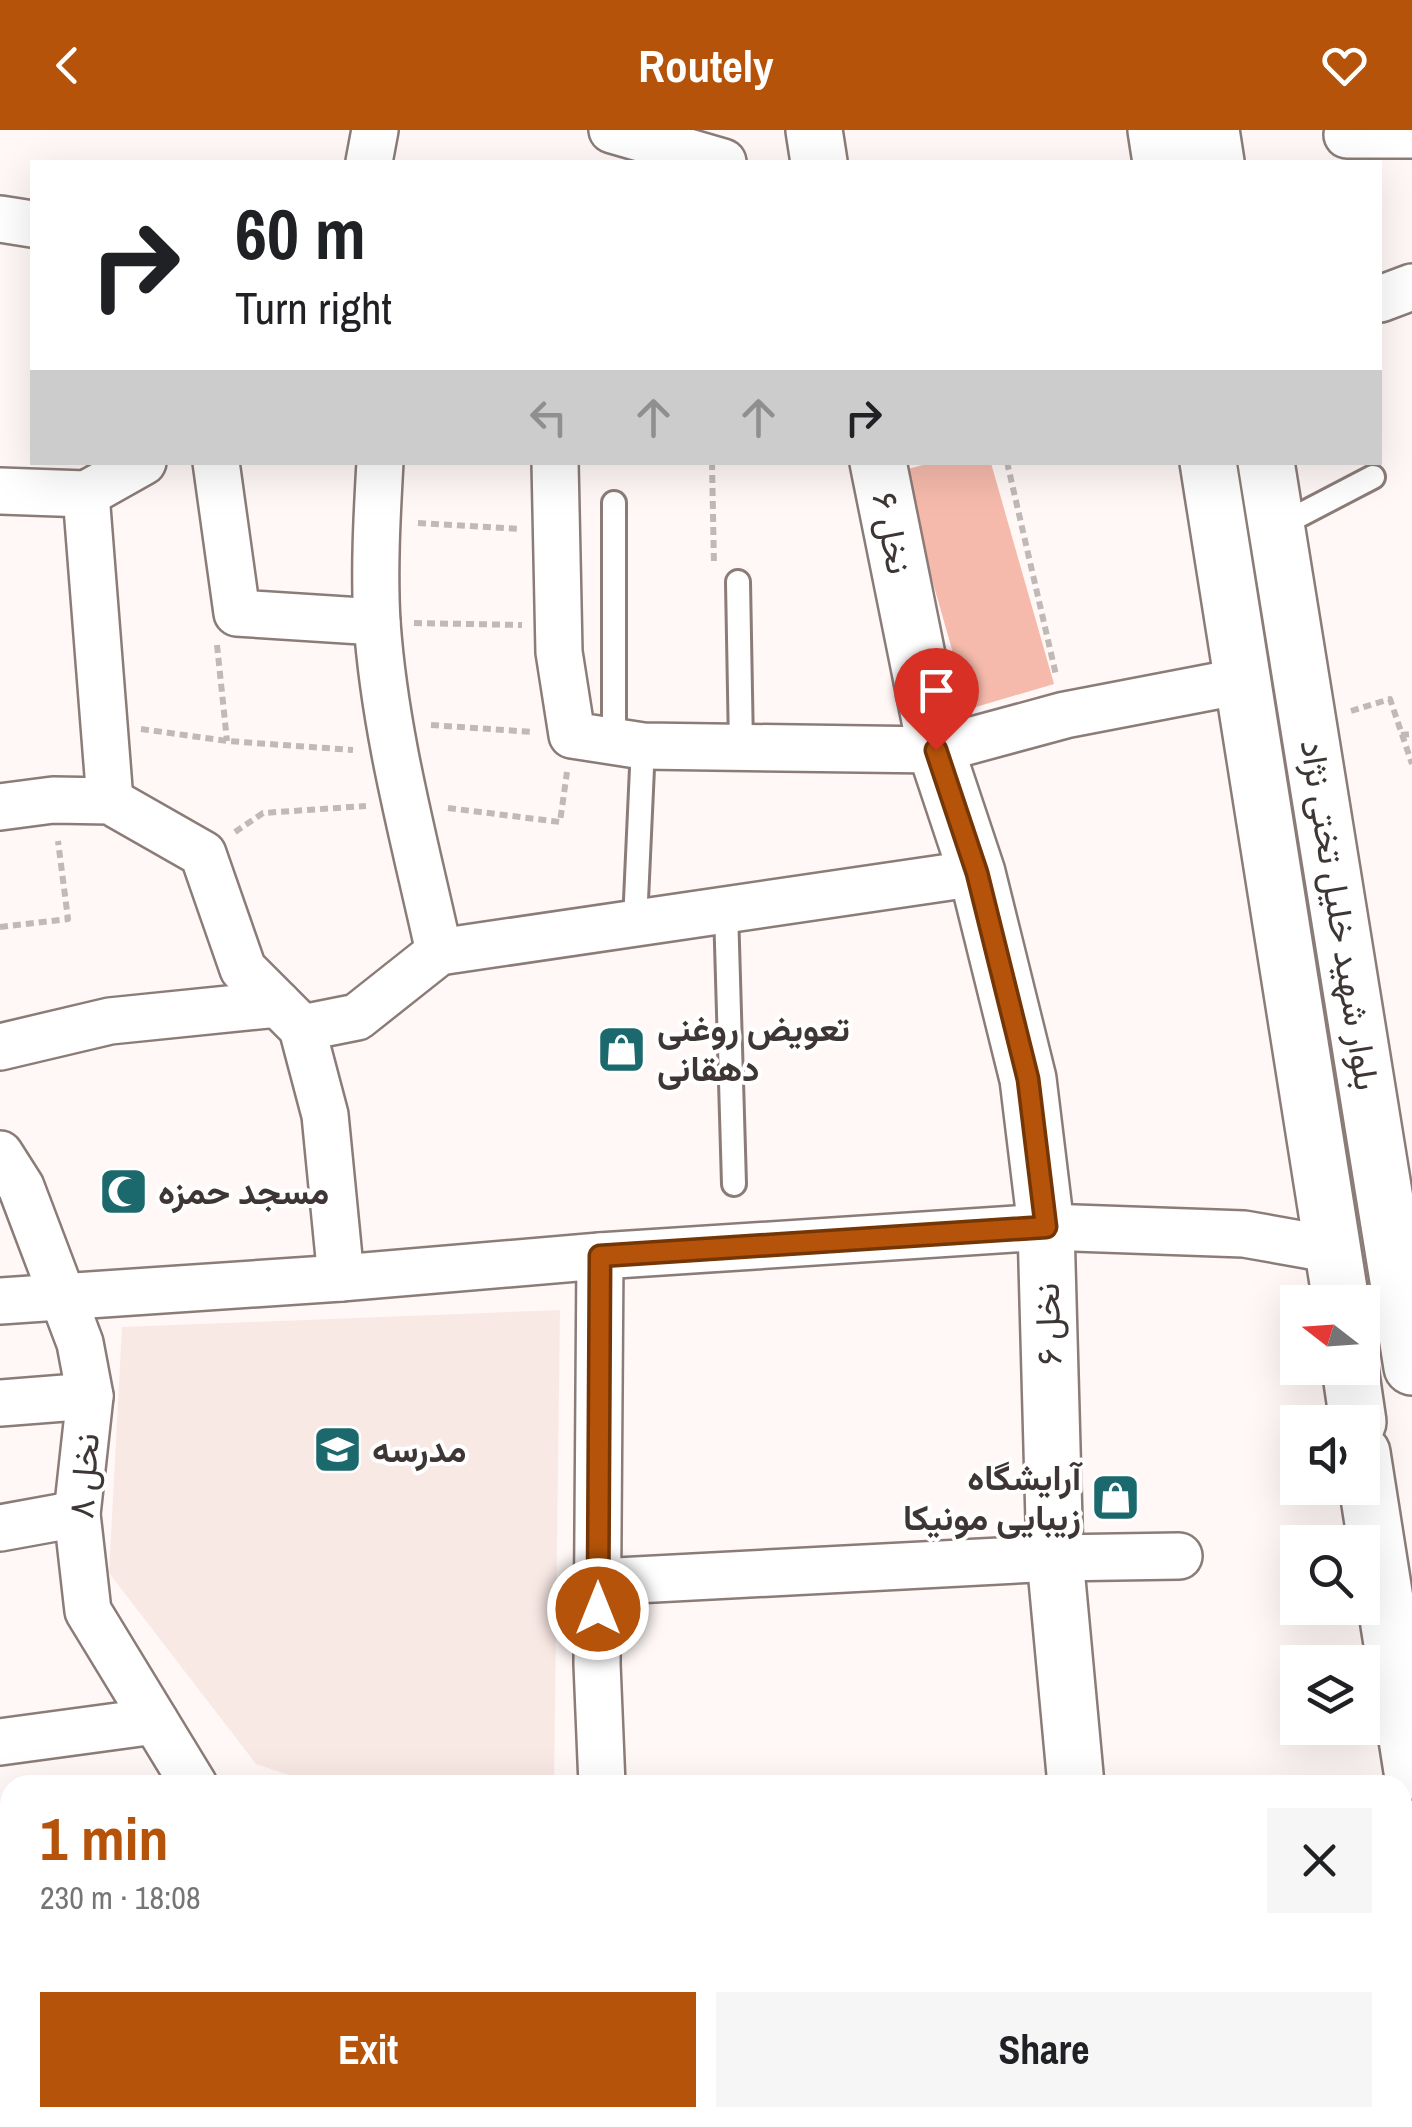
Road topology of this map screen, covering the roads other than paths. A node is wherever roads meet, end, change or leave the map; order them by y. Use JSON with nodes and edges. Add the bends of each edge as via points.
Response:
{"nodes":[{"id":1,"x":376,"y":130,"type":"edge"},
{"id":2,"x":814,"y":130,"type":"edge"},
{"id":3,"x":1156,"y":130,"type":"edge"},
{"id":4,"x":1211,"y":130,"type":"edge"},
{"id":5,"x":624,"y":132,"type":"edge"},
{"id":6,"x":1347,"y":134,"type":"dead end"},
{"id":7,"x":1412,"y":135,"type":"edge"},
{"id":8,"x":368,"y":160,"type":"edge"},
{"id":9,"x":716,"y":160,"type":"edge"},
{"id":10,"x":819,"y":160,"type":"edge"},
{"id":11,"x":1161,"y":160,"type":"edge"},
{"id":12,"x":1216,"y":160,"type":"edge"},
{"id":13,"x":0,"y":219,"type":"edge"},
{"id":14,"x":30,"y":224,"type":"edge"},
{"id":15,"x":1412,"y":287,"type":"edge"},
{"id":16,"x":1382,"y":298,"type":"edge"},
{"id":17,"x":138,"y":465,"type":"edge"},
{"id":18,"x":216,"y":465,"type":"edge"},
{"id":19,"x":380,"y":465,"type":"edge"},
{"id":20,"x":554,"y":465,"type":"edge"},
{"id":21,"x":879,"y":465,"type":"edge"},
{"id":22,"x":1208,"y":465,"type":"edge"},
{"id":23,"x":1266,"y":465,"type":"edge"},
{"id":24,"x":1373,"y":477,"type":"dead end"},
{"id":25,"x":0,"y":491,"type":"edge"},
{"id":26,"x":86,"y":494,"type":"junction"},
{"id":27,"x":614,"y":504,"type":"dead end"},
{"id":28,"x":1276,"y":527,"type":"junction"},
{"id":29,"x":738,"y":582,"type":"road end"},
{"id":30,"x":377,"y":622,"type":"junction"},
{"id":31,"x":1242,"y":681,"type":"junction"},
{"id":32,"x":610,"y":741,"type":"junction"},
{"id":33,"x":740,"y":746,"type":"junction"},
{"id":34,"x":936,"y":750,"type":"junction"},
{"id":35,"x":110,"y":802,"type":"junction"},
{"id":36,"x":0,"y":807,"type":"edge"},
{"id":37,"x":977,"y":873,"type":"junction"},
{"id":38,"x":726,"y":910,"type":"junction"},
{"id":39,"x":635,"y":922,"type":"junction"},
{"id":40,"x":439,"y":952,"type":"junction"},
{"id":41,"x":290,"y":1016,"type":"junction"},
{"id":42,"x":0,"y":1047,"type":"edge"},
{"id":43,"x":0,"y":1154,"type":"edge"},
{"id":44,"x":734,"y":1184,"type":"dead end"},
{"id":45,"x":1046,"y":1227,"type":"junction"},
{"id":46,"x":1334,"y":1250,"type":"junction"},
{"id":47,"x":600,"y":1256,"type":"junction"},
{"id":48,"x":340,"y":1278,"type":"junction"},
{"id":49,"x":1339,"y":1285,"type":"edge"},
{"id":50,"x":64,"y":1298,"type":"junction"},
{"id":51,"x":0,"y":1301,"type":"edge"},
{"id":52,"x":1412,"y":1368,"type":"edge"},
{"id":53,"x":90,"y":1396,"type":"junction"},
{"id":54,"x":0,"y":1404,"type":"edge"},
{"id":55,"x":1370,"y":1505,"type":"edge"},
{"id":56,"x":77,"y":1514,"type":"junction"},
{"id":57,"x":0,"y":1528,"type":"edge"},
{"id":58,"x":1180,"y":1556,"type":"dead end"},
{"id":59,"x":1055,"y":1558,"type":"junction"},
{"id":60,"x":598,"y":1582,"type":"junction"},
{"id":61,"x":155,"y":1721,"type":"junction"},
{"id":62,"x":0,"y":1742,"type":"edge"},
{"id":63,"x":1412,"y":1771,"type":"edge"},
{"id":64,"x":188,"y":1775,"type":"edge"},
{"id":65,"x":602,"y":1775,"type":"edge"},
{"id":66,"x":1075,"y":1775,"type":"edge"}],
"edges":[{"from":1,"to":8,"type":"street"},
{"from":2,"to":10,"type":"street"},
{"from":3,"to":11,"type":"street"},
{"from":4,"to":12,"type":"street"},
{"from":5,"to":9,"type":"street"},
{"from":6,"to":7,"type":"street"},
{"from":13,"to":14,"type":"street"},
{"from":15,"to":16,"type":"street"},
{"from":17,"to":26,"type":"street"},
{"from":18,"to":30,"type":"street","via":[[237,612]]},
{"from":19,"to":30,"type":"street"},
{"from":20,"to":32,"type":"street","via":[[559,652]]},
{"from":21,"to":34,"type":"street","name":"نخل ۶"},
{"from":22,"to":31,"type":"street","name":"بلوار شهید خلیل تختی نژاد"},
{"from":23,"to":28,"type":"street","name":"بلوار شهید خلیل تختی نژاد"},
{"from":24,"to":28,"type":"lane"},
{"from":25,"to":26,"type":"street"},
{"from":26,"to":35,"type":"street"},
{"from":27,"to":32,"type":"lane"},
{"from":28,"to":52,"type":"street","name":"بلوار شهید خلیل تختی نژاد"},
{"from":29,"to":33,"type":"lane"},
{"from":30,"to":40,"type":"street","via":[[403,803]]},
{"from":31,"to":34,"type":"street"},
{"from":31,"to":46,"type":"street","name":"بلوار شهید خلیل تختی نژاد"},
{"from":32,"to":33,"type":"street"},
{"from":32,"to":39,"type":"lane"},
{"from":33,"to":34,"type":"street"},
{"from":34,"to":37,"type":"street","name":"نخل ۶"},
{"from":35,"to":36,"type":"street"},
{"from":35,"to":41,"type":"street","via":[[202,854],[243,969]]},
{"from":37,"to":38,"type":"street"},
{"from":37,"to":45,"type":"street","name":"نخل ۶","via":[[1028,1079]]},
{"from":38,"to":39,"type":"street"},
{"from":38,"to":44,"type":"lane"},
{"from":39,"to":40,"type":"street"},
{"from":40,"to":41,"type":"street","via":[[357,1017]]},
{"from":41,"to":42,"type":"street","via":[[110,1021]]},
{"from":41,"to":48,"type":"street","via":[[325,1116]]},
{"from":43,"to":50,"type":"street","name":"نخل ۸","via":[[21,1187]]},
{"from":45,"to":46,"type":"street","via":[[1244,1234]]},
{"from":45,"to":47,"type":"street"},
{"from":45,"to":59,"type":"street","name":"نخل ۶"},
{"from":46,"to":49,"type":"street","name":"بلوار شهید خلیل تختی نژاد"},
{"from":47,"to":48,"type":"street"},
{"from":47,"to":60,"type":"street"},
{"from":48,"to":50,"type":"street"},
{"from":50,"to":51,"type":"street"},
{"from":50,"to":53,"type":"street","name":"نخل ۸"},
{"from":53,"to":54,"type":"street"},
{"from":53,"to":56,"type":"street","name":"نخل ۸"},
{"from":55,"to":63,"type":"street"},
{"from":56,"to":57,"type":"street"},
{"from":56,"to":61,"type":"street","name":"نخل ۸","via":[[88,1611]]},
{"from":58,"to":59,"type":"street"},
{"from":59,"to":60,"type":"street"},
{"from":59,"to":66,"type":"street","name":"نخل ۶"},
{"from":60,"to":65,"type":"street"},
{"from":61,"to":62,"type":"street"},
{"from":61,"to":64,"type":"street","name":"نخل ۸"}]}
